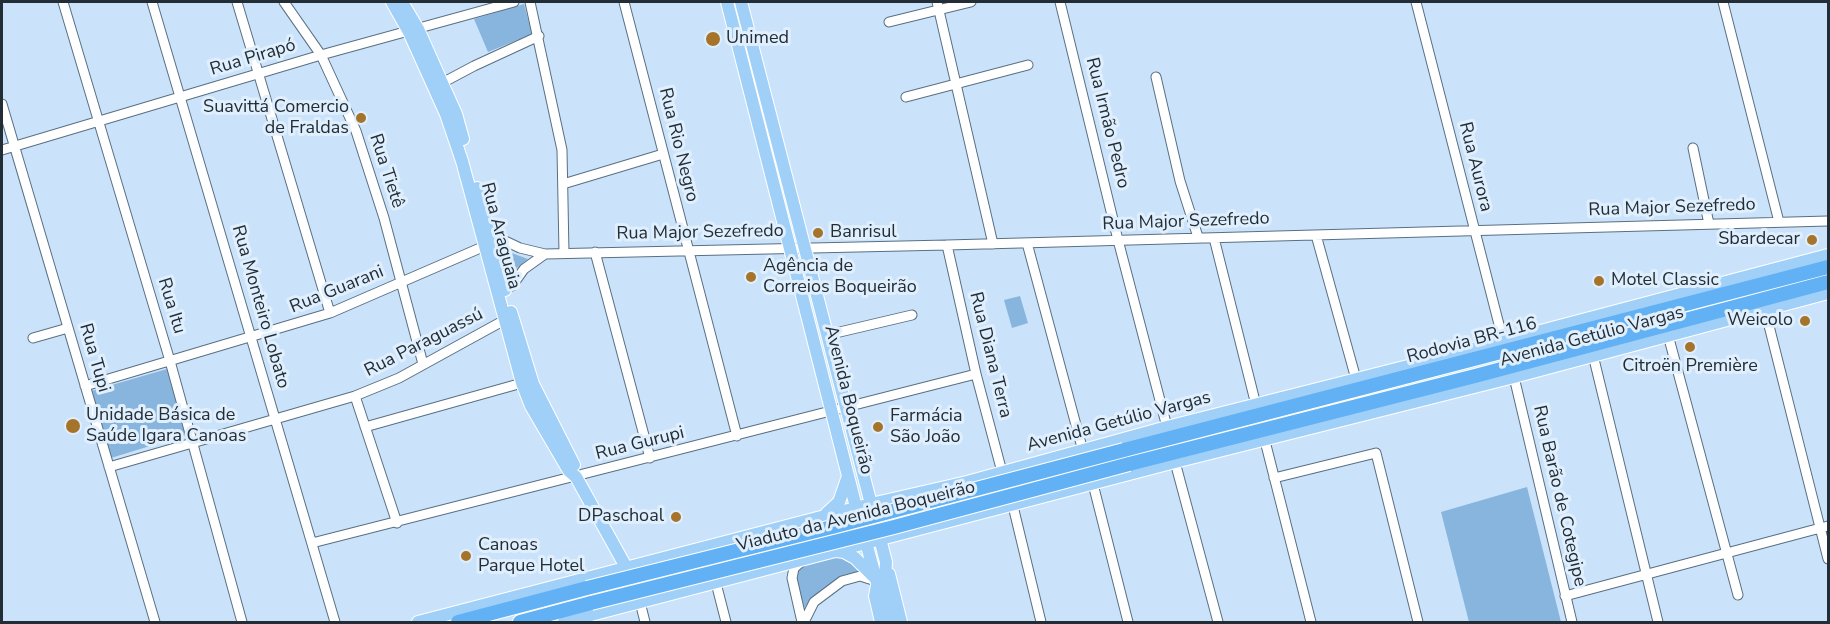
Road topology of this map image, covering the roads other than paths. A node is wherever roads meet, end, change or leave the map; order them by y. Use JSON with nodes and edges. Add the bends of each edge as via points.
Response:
{"nodes":[{"id":1,"x":63,"y":2,"type":"edge"},
{"id":2,"x":152,"y":2,"type":"edge"},
{"id":3,"x":237,"y":2,"type":"edge"},
{"id":4,"x":284,"y":2,"type":"edge"},
{"id":5,"x":392,"y":2,"type":"edge"},
{"id":6,"x":402,"y":2,"type":"edge"},
{"id":7,"x":514,"y":2,"type":"edge"},
{"id":8,"x":530,"y":2,"type":"edge"},
{"id":9,"x":624,"y":2,"type":"edge"},
{"id":10,"x":727,"y":2,"type":"edge"},
{"id":11,"x":741,"y":2,"type":"edge"},
{"id":12,"x":971,"y":2,"type":"edge"},
{"id":13,"x":1060,"y":2,"type":"edge"},
{"id":14,"x":1416,"y":2,"type":"edge"},
{"id":15,"x":1723,"y":2,"type":"edge"},
{"id":16,"x":938,"y":6,"type":"edge"},
{"id":17,"x":889,"y":22,"type":"dead end"},
{"id":18,"x":414,"y":31,"type":"junction"},
{"id":19,"x":539,"y":36,"type":"junction"},
{"id":20,"x":321,"y":55,"type":"junction"},
{"id":21,"x":1028,"y":65,"type":"dead end"},
{"id":22,"x":258,"y":74,"type":"junction"},
{"id":23,"x":1156,"y":77,"type":"dead end"},
{"id":24,"x":442,"y":82,"type":"junction"},
{"id":25,"x":956,"y":83,"type":"junction"},
{"id":26,"x":180,"y":97,"type":"junction"},
{"id":27,"x":906,"y":97,"type":"dead end"},
{"id":28,"x":2,"y":104,"type":"edge"},
{"id":29,"x":98,"y":121,"type":"junction"},
{"id":30,"x":15,"y":146,"type":"junction"},
{"id":31,"x":1693,"y":148,"type":"dead end"},
{"id":32,"x":2,"y":150,"type":"edge"},
{"id":33,"x":663,"y":154,"type":"junction"},
{"id":34,"x":563,"y":184,"type":"junction"},
{"id":35,"x":1828,"y":221,"type":"edge"},
{"id":36,"x":1779,"y":222,"type":"junction"},
{"id":37,"x":1709,"y":224,"type":"junction"},
{"id":38,"x":1475,"y":231,"type":"junction"},
{"id":39,"x":1316,"y":235,"type":"junction"},
{"id":40,"x":1198,"y":237,"type":"junction"},
{"id":41,"x":1214,"y":238,"type":"junction"},
{"id":42,"x":1118,"y":240,"type":"junction"},
{"id":43,"x":493,"y":243,"type":"junction"},
{"id":44,"x":1028,"y":243,"type":"junction"},
{"id":45,"x":993,"y":244,"type":"junction"},
{"id":46,"x":947,"y":245,"type":"junction"},
{"id":47,"x":790,"y":247,"type":"junction"},
{"id":48,"x":804,"y":248,"type":"junction"},
{"id":49,"x":688,"y":249,"type":"junction"},
{"id":50,"x":595,"y":252,"type":"junction"},
{"id":51,"x":564,"y":253,"type":"junction"},
{"id":52,"x":545,"y":254,"type":"junction"},
{"id":53,"x":1828,"y":255,"type":"edge"},
{"id":54,"x":1828,"y":267,"type":"edge"},
{"id":55,"x":402,"y":282,"type":"junction"},
{"id":56,"x":1828,"y":282,"type":"edge"},
{"id":57,"x":504,"y":288,"type":"junction"},
{"id":58,"x":1828,"y":293,"type":"edge"},
{"id":59,"x":1765,"y":310,"type":"junction"},
{"id":60,"x":330,"y":313,"type":"junction"},
{"id":61,"x":508,"y":313,"type":"junction"},
{"id":62,"x":912,"y":315,"type":"dead end"},
{"id":63,"x":68,"y":328,"type":"junction"},
{"id":64,"x":827,"y":335,"type":"junction"},
{"id":65,"x":1668,"y":335,"type":"junction"},
{"id":66,"x":33,"y":338,"type":"dead end"},
{"id":67,"x":252,"y":338,"type":"junction"},
{"id":68,"x":1503,"y":340,"type":"junction"},
{"id":69,"x":1593,"y":355,"type":"junction"},
{"id":70,"x":1470,"y":360,"type":"junction"},
{"id":71,"x":170,"y":362,"type":"junction"},
{"id":72,"x":423,"y":364,"type":"junction"},
{"id":73,"x":1412,"y":365,"type":"junction"},
{"id":74,"x":976,"y":374,"type":"junction"},
{"id":75,"x":1475,"y":376,"type":"junction"},
{"id":76,"x":1514,"y":377,"type":"junction"},
{"id":77,"x":1356,"y":379,"type":"junction"},
{"id":78,"x":522,"y":383,"type":"junction"},
{"id":79,"x":85,"y":386,"type":"junction"},
{"id":80,"x":355,"y":396,"type":"junction"},
{"id":81,"x":1420,"y":400,"type":"junction"},
{"id":82,"x":1256,"y":405,"type":"junction"},
{"id":83,"x":846,"y":409,"type":"junction"},
{"id":84,"x":833,"y":412,"type":"junction"},
{"id":85,"x":275,"y":419,"type":"junction"},
{"id":86,"x":365,"y":427,"type":"junction"},
{"id":87,"x":1167,"y":427,"type":"junction"},
{"id":88,"x":737,"y":436,"type":"junction"},
{"id":89,"x":1265,"y":441,"type":"junction"},
{"id":90,"x":194,"y":443,"type":"junction"},
{"id":91,"x":1124,"y":450,"type":"joint"},
{"id":92,"x":1083,"y":451,"type":"junction"},
{"id":93,"x":650,"y":458,"type":"junction"},
{"id":94,"x":1175,"y":462,"type":"junction"},
{"id":95,"x":1129,"y":464,"type":"joint"},
{"id":96,"x":110,"y":467,"type":"junction"},
{"id":97,"x":1002,"y":472,"type":"junction"},
{"id":98,"x":848,"y":475,"type":"junction"},
{"id":99,"x":576,"y":477,"type":"junction"},
{"id":100,"x":1274,"y":478,"type":"junction"},
{"id":101,"x":1093,"y":484,"type":"junction"},
{"id":102,"x":867,"y":488,"type":"junction"},
{"id":103,"x":917,"y":493,"type":"junction"},
{"id":104,"x":886,"y":501,"type":"junction"},
{"id":105,"x":871,"y":504,"type":"junction"},
{"id":106,"x":1013,"y":506,"type":"junction"},
{"id":107,"x":857,"y":509,"type":"junction"},
{"id":108,"x":813,"y":520,"type":"junction"},
{"id":109,"x":397,"y":523,"type":"junction"},
{"id":110,"x":925,"y":527,"type":"junction"},
{"id":111,"x":1825,"y":527,"type":"edge"},
{"id":112,"x":895,"y":535,"type":"junction"},
{"id":113,"x":879,"y":538,"type":"junction"},
{"id":114,"x":312,"y":543,"type":"junction"},
{"id":115,"x":866,"y":543,"type":"junction"},
{"id":116,"x":834,"y":551,"type":"junction"},
{"id":117,"x":1727,"y":553,"type":"junction"},
{"id":118,"x":821,"y":554,"type":"junction"},
{"id":119,"x":806,"y":559,"type":"junction"},
{"id":120,"x":885,"y":559,"type":"junction"},
{"id":121,"x":1828,"y":559,"type":"edge"},
{"id":122,"x":626,"y":567,"type":"junction"},
{"id":123,"x":1646,"y":574,"type":"junction"},
{"id":124,"x":876,"y":582,"type":"junction"},
{"id":125,"x":716,"y":583,"type":"junction"},
{"id":126,"x":1738,"y":595,"type":"dead end"},
{"id":127,"x":1565,"y":596,"type":"junction"},
{"id":128,"x":885,"y":600,"type":"junction"},
{"id":129,"x":640,"y":602,"type":"junction"},
{"id":130,"x":156,"y":622,"type":"edge"},
{"id":131,"x":242,"y":622,"type":"edge"},
{"id":132,"x":335,"y":622,"type":"edge"},
{"id":133,"x":418,"y":622,"type":"edge"},
{"id":134,"x":458,"y":622,"type":"edge"},
{"id":135,"x":520,"y":622,"type":"edge"},
{"id":136,"x":564,"y":622,"type":"edge"},
{"id":137,"x":645,"y":622,"type":"edge"},
{"id":138,"x":726,"y":622,"type":"edge"},
{"id":139,"x":803,"y":622,"type":"edge"},
{"id":140,"x":881,"y":622,"type":"edge"},
{"id":141,"x":891,"y":622,"type":"edge"},
{"id":142,"x":902,"y":622,"type":"edge"},
{"id":143,"x":1041,"y":622,"type":"edge"},
{"id":144,"x":1128,"y":622,"type":"edge"},
{"id":145,"x":1218,"y":622,"type":"edge"},
{"id":146,"x":1311,"y":622,"type":"edge"},
{"id":147,"x":1418,"y":622,"type":"edge"},
{"id":148,"x":1572,"y":622,"type":"edge"},
{"id":149,"x":1658,"y":622,"type":"edge"}],
"edges":[{"from":1,"to":29,"type":"street","name":"Rua Itu"},
{"from":2,"to":26,"type":"street","name":"Rua Monteiro Lobato"},
{"from":3,"to":22,"type":"street"},
{"from":4,"to":20,"type":"street","name":"Rua Tietê"},
{"from":5,"to":18,"type":"main road","name":"Rua Araguaia"},
{"from":6,"to":18,"type":"main road","name":"Rua Araguaia"},
{"from":7,"to":18,"type":"street","name":"Rua Pirapó"},
{"from":8,"to":19,"type":"street"},
{"from":9,"to":33,"type":"street","name":"Rua Rio Negro"},
{"from":10,"to":47,"type":"main road","name":"Avenida Boqueirão"},
{"from":11,"to":48,"type":"main road","name":"Avenida Boqueirão"},
{"from":12,"to":16,"type":"street"},
{"from":13,"to":42,"type":"street","name":"Rua Irmão Pedro"},
{"from":14,"to":38,"type":"street","name":"Rua Aurora"},
{"from":15,"to":36,"type":"street"},
{"from":16,"to":17,"type":"street"},
{"from":16,"to":25,"type":"street"},
{"from":18,"to":20,"type":"street","name":"Rua Pirapó"},
{"from":18,"to":24,"type":"main road","name":"Rua Araguaia"},
{"from":18,"to":43,"type":"main road","name":"Rua Araguaia"},
{"from":19,"to":24,"type":"street"},
{"from":19,"to":34,"type":"street","via":[[562,150]]},
{"from":20,"to":22,"type":"street","name":"Rua Pirapó"},
{"from":20,"to":55,"type":"street","name":"Rua Tietê","via":[[356,131]]},
{"from":21,"to":25,"type":"street"},
{"from":22,"to":26,"type":"street","name":"Rua Pirapó"},
{"from":22,"to":60,"type":"street"},
{"from":23,"to":40,"type":"street","via":[[1180,181]]},
{"from":24,"to":43,"type":"main road","name":"Rua Araguaia","via":[[456,114]]},
{"from":25,"to":27,"type":"street"},
{"from":25,"to":45,"type":"street"},
{"from":26,"to":29,"type":"street","name":"Rua Pirapó"},
{"from":26,"to":67,"type":"street","name":"Rua Monteiro Lobato"},
{"from":28,"to":30,"type":"street","name":"Rua Tupi"},
{"from":29,"to":30,"type":"street","name":"Rua Pirapó"},
{"from":29,"to":71,"type":"street","name":"Rua Itu"},
{"from":30,"to":32,"type":"street","name":"Rua Pirapó"},
{"from":30,"to":63,"type":"street","name":"Rua Tupi"},
{"from":31,"to":37,"type":"street"},
{"from":33,"to":34,"type":"street"},
{"from":33,"to":49,"type":"street","name":"Rua Rio Negro"},
{"from":34,"to":51,"type":"street"},
{"from":35,"to":36,"type":"street","name":"Rua Major Sezefredo"},
{"from":36,"to":37,"type":"street","name":"Rua Major Sezefredo"},
{"from":37,"to":38,"type":"street","name":"Rua Major Sezefredo"},
{"from":38,"to":39,"type":"street","name":"Rua Major Sezefredo"},
{"from":38,"to":68,"type":"street","name":"Rua Aurora"},
{"from":39,"to":41,"type":"street","name":"Rua Major Sezefredo"},
{"from":39,"to":77,"type":"street"},
{"from":40,"to":41,"type":"street","name":"Rua Major Sezefredo"},
{"from":40,"to":42,"type":"street","name":"Rua Major Sezefredo"},
{"from":41,"to":82,"type":"street"},
{"from":42,"to":44,"type":"street","name":"Rua Major Sezefredo"},
{"from":42,"to":87,"type":"street","name":"Rua Irmão Pedro"},
{"from":43,"to":52,"type":"street","name":"Rua Major Sezefredo"},
{"from":43,"to":55,"type":"street","name":"Rua Guarani"},
{"from":43,"to":57,"type":"main road","name":"Rua Araguaia"},
{"from":44,"to":45,"type":"street","name":"Rua Major Sezefredo"},
{"from":44,"to":92,"type":"street"},
{"from":45,"to":46,"type":"street","name":"Rua Major Sezefredo"},
{"from":46,"to":48,"type":"street","name":"Rua Major Sezefredo"},
{"from":46,"to":74,"type":"street","name":"Rua Diana Terra"},
{"from":47,"to":48,"type":"street","name":"Rua Major Sezefredo"},
{"from":47,"to":49,"type":"street","name":"Rua Major Sezefredo"},
{"from":47,"to":84,"type":"main road","name":"Avenida Boqueirão"},
{"from":48,"to":64,"type":"main road","name":"Avenida Boqueirão"},
{"from":49,"to":50,"type":"street","name":"Rua Major Sezefredo"},
{"from":49,"to":88,"type":"street","name":"Rua Rio Negro"},
{"from":50,"to":51,"type":"street","name":"Rua Major Sezefredo"},
{"from":50,"to":93,"type":"street"},
{"from":51,"to":52,"type":"street","name":"Rua Major Sezefredo"},
{"from":52,"to":57,"type":"street"},
{"from":53,"to":68,"type":"main road","name":"Avenida Getúlio Vargas"},
{"from":54,"to":70,"type":"highway","name":"Rodovia BR-116"},
{"from":55,"to":60,"type":"street","name":"Rua Guarani"},
{"from":55,"to":72,"type":"street","name":"Rua Tietê"},
{"from":56,"to":75,"type":"highway","name":"Rodovia BR-116"},
{"from":57,"to":61,"type":"main road","name":"Rua Araguaia"},
{"from":58,"to":59,"type":"main road","name":"Avenida Getúlio Vargas"},
{"from":59,"to":65,"type":"main road","name":"Avenida Getúlio Vargas"},
{"from":59,"to":111,"type":"street"},
{"from":60,"to":67,"type":"street","name":"Rua Guarani"},
{"from":61,"to":72,"type":"street","name":"Rua Paraguassú"},
{"from":61,"to":78,"type":"main road","name":"Rua Araguaia"},
{"from":61,"to":99,"type":"main road","name":"Rua Araguaia","via":[[532,384],[577,469]]},
{"from":62,"to":64,"type":"street"},
{"from":63,"to":66,"type":"street"},
{"from":63,"to":79,"type":"street","name":"Rua Tupi"},
{"from":64,"to":83,"type":"main road","name":"Avenida Boqueirão"},
{"from":65,"to":69,"type":"main road","name":"Avenida Getúlio Vargas"},
{"from":65,"to":117,"type":"street"},
{"from":67,"to":71,"type":"street","name":"Rua Guarani"},
{"from":67,"to":85,"type":"street","name":"Rua Monteiro Lobato"},
{"from":68,"to":73,"type":"main road","name":"Avenida Getúlio Vargas"},
{"from":69,"to":76,"type":"main road","name":"Avenida Getúlio Vargas"},
{"from":69,"to":123,"type":"street"},
{"from":70,"to":73,"type":"highway"},
{"from":70,"to":91,"type":"highway","name":"Rodovia BR-116"},
{"from":71,"to":79,"type":"street","name":"Rua Guarani"},
{"from":71,"to":90,"type":"street","name":"Rua Itu"},
{"from":72,"to":80,"type":"street","name":"Rua Paraguassú"},
{"from":73,"to":77,"type":"main road","name":"Avenida Getúlio Vargas"},
{"from":74,"to":83,"type":"street","name":"Rua Gurupi"},
{"from":74,"to":97,"type":"street","name":"Rua Diana Terra"},
{"from":75,"to":81,"type":"highway"},
{"from":75,"to":95,"type":"highway","name":"Rodovia BR-116"},
{"from":76,"to":81,"type":"main road","name":"Avenida Getúlio Vargas"},
{"from":76,"to":127,"type":"street","name":"Rua Barão de Cotegipe"},
{"from":77,"to":82,"type":"main road","name":"Avenida Getúlio Vargas"},
{"from":78,"to":86,"type":"street"},
{"from":78,"to":99,"type":"main road","name":"Rua Araguaia","via":[[531,406]]},
{"from":79,"to":96,"type":"street","name":"Rua Tupi"},
{"from":80,"to":85,"type":"street","name":"Rua Paraguassú"},
{"from":80,"to":86,"type":"street"},
{"from":81,"to":89,"type":"main road","name":"Avenida Getúlio Vargas"},
{"from":82,"to":87,"type":"main road","name":"Avenida Getúlio Vargas"},
{"from":83,"to":84,"type":"street","name":"Rua Gurupi"},
{"from":83,"to":102,"type":"main road","name":"Avenida Boqueirão"},
{"from":84,"to":88,"type":"street","name":"Rua Gurupi"},
{"from":84,"to":98,"type":"main road","name":"Avenida Boqueirão"},
{"from":85,"to":90,"type":"street","name":"Rua Paraguassú"},
{"from":85,"to":114,"type":"street","name":"Rua Monteiro Lobato"},
{"from":86,"to":109,"type":"street"},
{"from":87,"to":92,"type":"main road","name":"Avenida Getúlio Vargas"},
{"from":88,"to":93,"type":"street","name":"Rua Gurupi"},
{"from":89,"to":94,"type":"main road","name":"Avenida Getúlio Vargas"},
{"from":89,"to":100,"type":"street"},
{"from":90,"to":96,"type":"street","name":"Rua Paraguassú"},
{"from":90,"to":131,"type":"street","name":"Rua Itu"},
{"from":91,"to":134,"type":"highway","name":"Viaduto da Avenida Boqueirão","bridge":true},
{"from":92,"to":97,"type":"main road","name":"Avenida Getúlio Vargas"},
{"from":93,"to":99,"type":"street","name":"Rua Gurupi"},
{"from":94,"to":101,"type":"main road","name":"Avenida Getúlio Vargas"},
{"from":94,"to":145,"type":"street"},
{"from":95,"to":135,"type":"highway","name":"Viaduto da Avenida Boqueirão","bridge":true},
{"from":96,"to":130,"type":"street","name":"Rua Tupi"},
{"from":97,"to":103,"type":"main road","name":"Avenida Getúlio Vargas"},
{"from":98,"to":107,"type":"main road","name":"Avenida Boqueirão"},
{"from":98,"to":108,"type":"main road","via":[[836,506]]},
{"from":99,"to":109,"type":"street","name":"Rua Gurupi"},
{"from":99,"to":122,"type":"main road","name":"Rua Araguaia"},
{"from":100,"to":146,"type":"street"},
{"from":100,"to":147,"type":"street","via":[[1376,453]]},
{"from":101,"to":106,"type":"main road","name":"Avenida Getúlio Vargas"},
{"from":101,"to":144,"type":"street"},
{"from":102,"to":104,"type":"main road","via":[[876,498]]},
{"from":102,"to":105,"type":"main road","name":"Avenida Boqueirão"},
{"from":103,"to":104,"type":"main road","name":"Avenida Getúlio Vargas"},
{"from":103,"to":110,"type":"main road","via":[[908,502],[907,511]]},
{"from":104,"to":105,"type":"main road","name":"Avenida Getúlio Vargas"},
{"from":105,"to":107,"type":"main road","name":"Avenida Getúlio Vargas"},
{"from":105,"to":113,"type":"main road","name":"Avenida Boqueirão"},
{"from":106,"to":110,"type":"main road","name":"Avenida Getúlio Vargas"},
{"from":106,"to":143,"type":"street"},
{"from":107,"to":108,"type":"main road","name":"Avenida Getúlio Vargas"},
{"from":107,"to":115,"type":"main road","name":"Avenida Boqueirão"},
{"from":108,"to":118,"type":"main road","via":[[826,527],[831,537]]},
{"from":108,"to":122,"type":"main road","name":"Avenida Getúlio Vargas"},
{"from":109,"to":114,"type":"street","name":"Rua Gurupi"},
{"from":110,"to":112,"type":"main road","name":"Avenida Getúlio Vargas"},
{"from":111,"to":117,"type":"street"},
{"from":111,"to":121,"type":"street"},
{"from":112,"to":113,"type":"main road","name":"Avenida Getúlio Vargas"},
{"from":112,"to":120,"type":"main road","via":[[886,541]]},
{"from":113,"to":115,"type":"main road","name":"Avenida Getúlio Vargas"},
{"from":113,"to":120,"type":"main road","name":"Avenida Boqueirão"},
{"from":114,"to":132,"type":"street","name":"Rua Monteiro Lobato"},
{"from":115,"to":116,"type":"main road","name":"Avenida Getúlio Vargas"},
{"from":115,"to":124,"type":"main road","name":"Avenida Boqueirão"},
{"from":116,"to":118,"type":"main road","name":"Avenida Getúlio Vargas"},
{"from":116,"to":124,"type":"main road","via":[[855,558]]},
{"from":117,"to":123,"type":"street"},
{"from":117,"to":126,"type":"street"},
{"from":118,"to":119,"type":"main road","name":"Avenida Getúlio Vargas"},
{"from":119,"to":125,"type":"main road","name":"Avenida Getúlio Vargas"},
{"from":119,"to":139,"type":"street","via":[[796,565],[792,575]]},
{"from":120,"to":128,"type":"main road","name":"Avenida Boqueirão"},
{"from":120,"to":142,"type":"main road"},
{"from":122,"to":133,"type":"main road","name":"Avenida Getúlio Vargas"},
{"from":123,"to":127,"type":"street"},
{"from":123,"to":149,"type":"street"},
{"from":124,"to":128,"type":"main road","name":"Avenida Boqueirão"},
{"from":124,"to":139,"type":"street","via":[[860,576],[842,581],[814,602]]},
{"from":124,"to":140,"type":"main road"},
{"from":125,"to":129,"type":"main road","name":"Avenida Getúlio Vargas"},
{"from":125,"to":138,"type":"street"},
{"from":127,"to":148,"type":"street","name":"Rua Barão de Cotegipe"},
{"from":128,"to":141,"type":"main road","name":"Avenida Boqueirão"},
{"from":129,"to":136,"type":"main road","name":"Avenida Getúlio Vargas"},
{"from":129,"to":137,"type":"street"}]}
